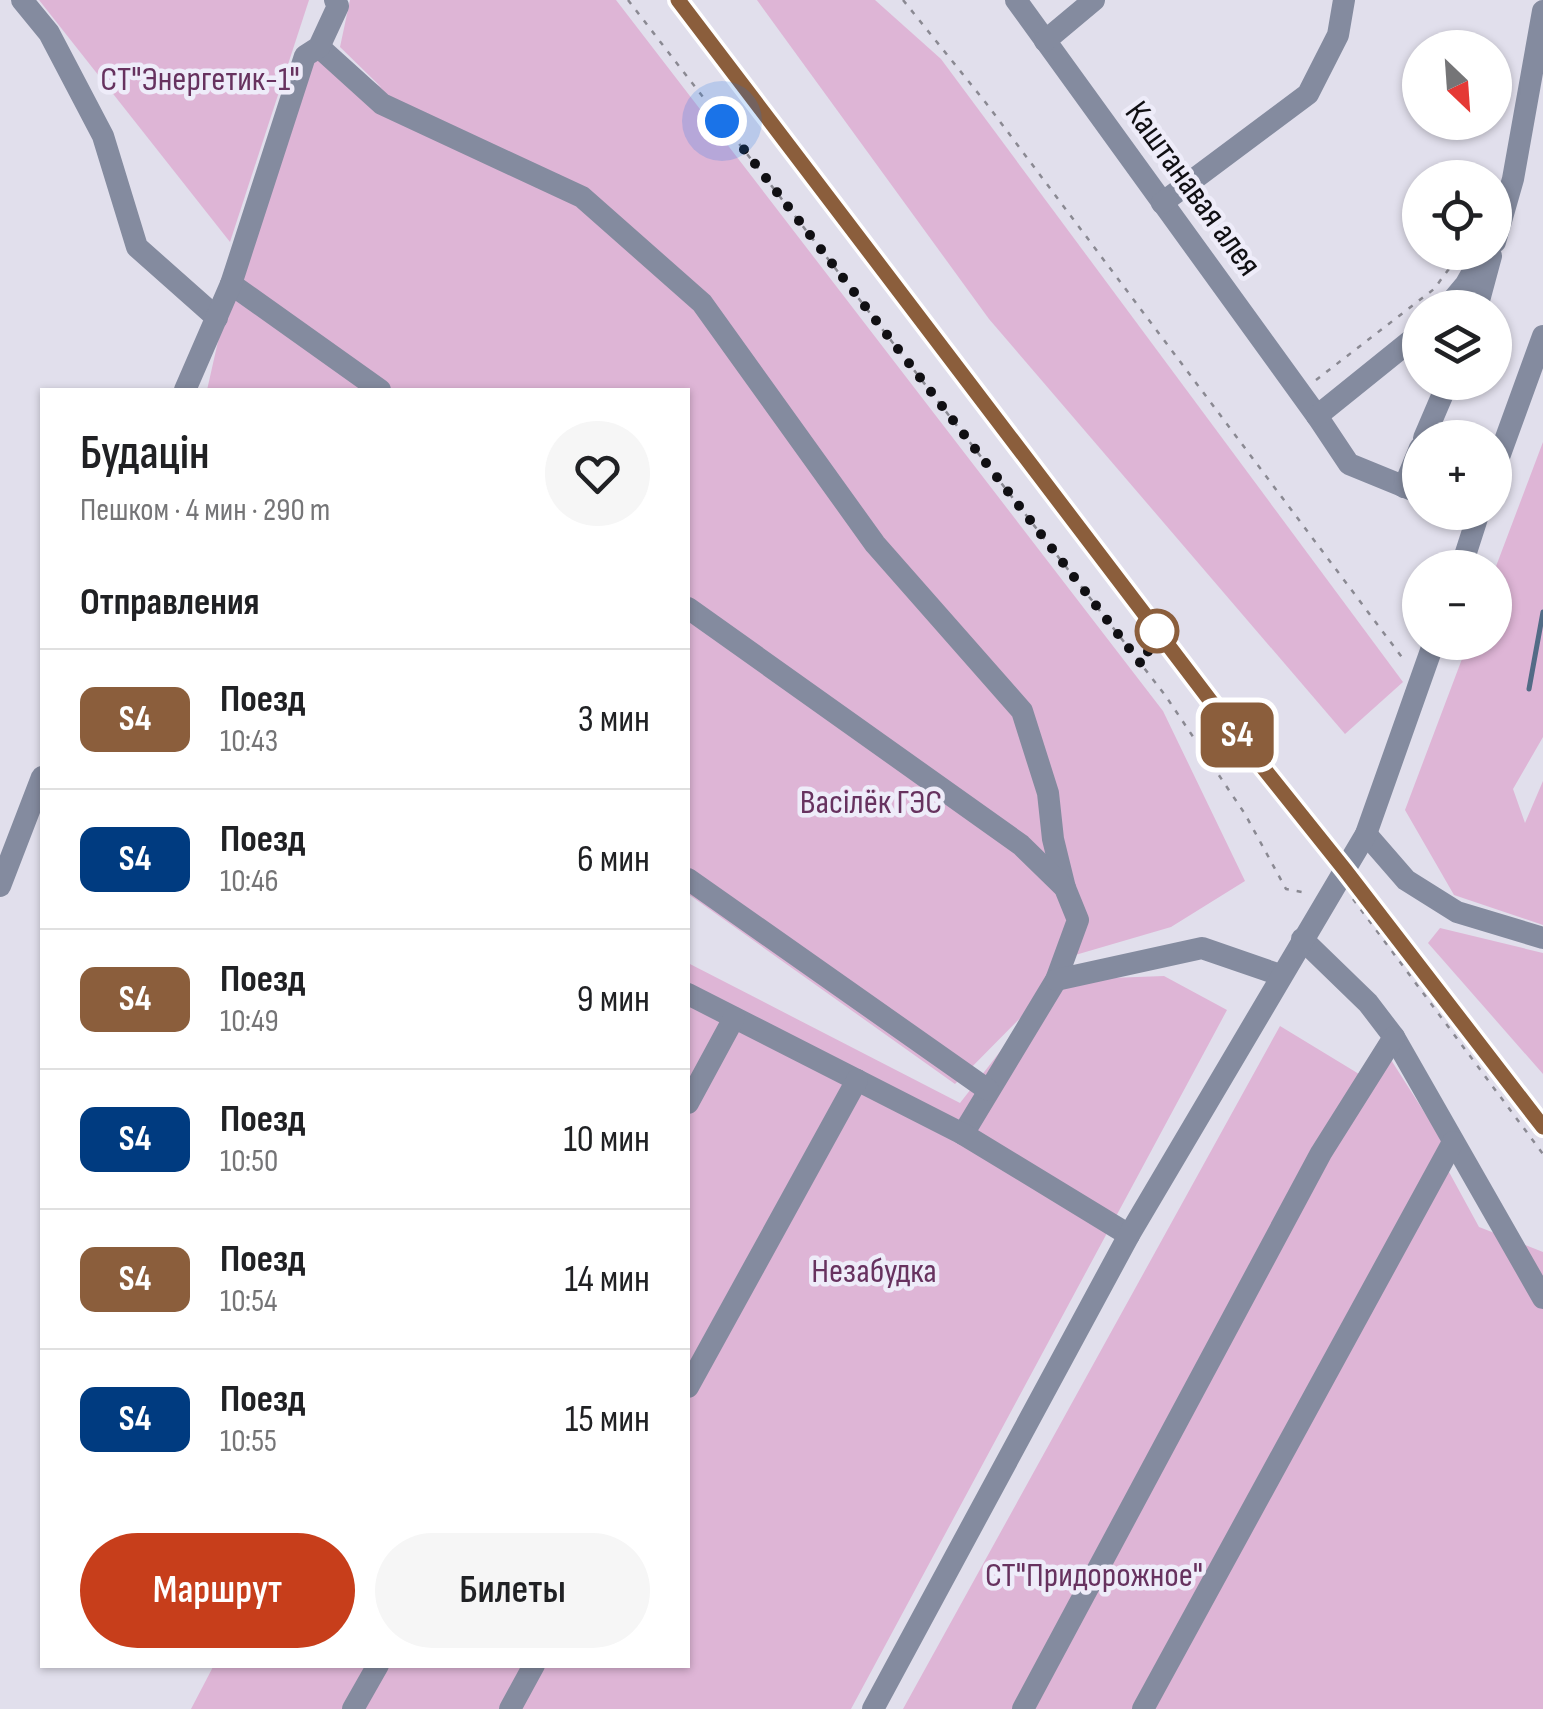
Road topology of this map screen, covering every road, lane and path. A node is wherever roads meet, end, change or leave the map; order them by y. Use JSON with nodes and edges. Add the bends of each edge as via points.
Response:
{"nodes":[{"id":1,"x":22,"y":0,"type":"edge"},
{"id":2,"x":335,"y":0,"type":"edge"},
{"id":3,"x":628,"y":0,"type":"edge"},
{"id":4,"x":904,"y":0,"type":"edge"},
{"id":5,"x":1016,"y":0,"type":"edge"},
{"id":6,"x":1094,"y":0,"type":"edge"},
{"id":7,"x":1344,"y":0,"type":"edge"},
{"id":8,"x":1543,"y":11,"type":"edge"},
{"id":9,"x":1045,"y":41,"type":"junction"},
{"id":10,"x":319,"y":48,"type":"junction"},
{"id":11,"x":1512,"y":185,"type":"edge"},
{"id":12,"x":1162,"y":203,"type":"junction"},
{"id":13,"x":1448,"y":270,"type":"edge"},
{"id":14,"x":231,"y":284,"type":"junction"},
{"id":15,"x":216,"y":318,"type":"junction"},
{"id":16,"x":1543,"y":336,"type":"edge"},
{"id":17,"x":1402,"y":348,"type":"edge"},
{"id":18,"x":185,"y":388,"type":"edge"},
{"id":19,"x":377,"y":388,"type":"edge"},
{"id":20,"x":1300,"y":393,"type":"junction"},
{"id":21,"x":1317,"y":416,"type":"junction"},
{"id":22,"x":1512,"y":421,"type":"edge"},
{"id":23,"x":1402,"y":486,"type":"edge"},
{"id":24,"x":690,"y":609,"type":"edge"},
{"id":25,"x":1428,"y":660,"type":"edge"},
{"id":26,"x":1420,"y":681,"type":"junction"},
{"id":27,"x":40,"y":783,"type":"edge"},
{"id":28,"x":1366,"y":834,"type":"junction"},
{"id":29,"x":690,"y":880,"type":"edge"},
{"id":30,"x":0,"y":886,"type":"edge"},
{"id":31,"x":1066,"y":888,"type":"junction"},
{"id":32,"x":1328,"y":897,"type":"junction"},
{"id":33,"x":1543,"y":938,"type":"edge"},
{"id":34,"x":1302,"y":939,"type":"junction"},
{"id":35,"x":1280,"y":975,"type":"junction"},
{"id":36,"x":1056,"y":980,"type":"junction"},
{"id":37,"x":690,"y":995,"type":"edge"},
{"id":38,"x":734,"y":1018,"type":"junction"},
{"id":39,"x":1394,"y":1037,"type":"junction"},
{"id":40,"x":857,"y":1080,"type":"junction"},
{"id":41,"x":988,"y":1090,"type":"junction"},
{"id":42,"x":690,"y":1099,"type":"edge"},
{"id":43,"x":963,"y":1134,"type":"junction"},
{"id":44,"x":1452,"y":1142,"type":"junction"},
{"id":45,"x":1543,"y":1154,"type":"edge"},
{"id":46,"x":1128,"y":1235,"type":"junction"},
{"id":47,"x":1543,"y":1298,"type":"edge"},
{"id":48,"x":690,"y":1383,"type":"edge"},
{"id":49,"x":376,"y":1668,"type":"edge"},
{"id":50,"x":532,"y":1668,"type":"edge"},
{"id":51,"x":354,"y":1709,"type":"edge"},
{"id":52,"x":510,"y":1709,"type":"edge"},
{"id":53,"x":872,"y":1709,"type":"edge"},
{"id":54,"x":1023,"y":1709,"type":"edge"},
{"id":55,"x":1142,"y":1709,"type":"edge"}],
"edges":[{"from":1,"to":15,"type":"street","via":[[49,33],[103,136],[137,247]]},
{"from":2,"to":10,"type":"street"},
{"from":3,"to":32,"type":"path","via":[[1166,695],[1286,888]]},
{"from":4,"to":26,"type":"path"},
{"from":5,"to":9,"type":"street","name":"Каштанавая алея"},
{"from":6,"to":9,"type":"street"},
{"from":7,"to":12,"type":"street","via":[[1338,34],[1308,94]]},
{"from":8,"to":11,"type":"street"},
{"from":9,"to":12,"type":"street","name":"Каштанавая алея"},
{"from":10,"to":14,"type":"street","via":[[305,56]]},
{"from":10,"to":31,"type":"street","via":[[382,104],[582,197],[702,303],[875,544],[1022,710],[1048,793]]},
{"from":12,"to":20,"type":"street","name":"Каштанавая алея"},
{"from":13,"to":20,"type":"path","via":[[1434,289]]},
{"from":14,"to":15,"type":"street"},
{"from":14,"to":19,"type":"street"},
{"from":15,"to":18,"type":"street"},
{"from":16,"to":22,"type":"street"},
{"from":17,"to":21,"type":"street"},
{"from":20,"to":21,"type":"street","name":"Каштанавая алея"},
{"from":21,"to":23,"type":"street","name":"Каштанавая алея","via":[[1349,464]]},
{"from":24,"to":31,"type":"street","via":[[1021,845]]},
{"from":25,"to":26,"type":"street"},
{"from":26,"to":28,"type":"street"},
{"from":27,"to":30,"type":"street"},
{"from":28,"to":32,"type":"street"},
{"from":28,"to":33,"type":"street","via":[[1406,880],[1457,912]]},
{"from":29,"to":41,"type":"street"},
{"from":31,"to":36,"type":"street","via":[[1078,920]]},
{"from":32,"to":34,"type":"street"},
{"from":32,"to":45,"type":"path","via":[[1350,896],[1359,904]]},
{"from":34,"to":35,"type":"street"},
{"from":34,"to":39,"type":"street"},
{"from":35,"to":36,"type":"street","via":[[1202,948]]},
{"from":35,"to":46,"type":"street"},
{"from":36,"to":41,"type":"street"},
{"from":37,"to":38,"type":"street"},
{"from":38,"to":40,"type":"street"},
{"from":38,"to":42,"type":"street"},
{"from":39,"to":44,"type":"street"},
{"from":39,"to":54,"type":"street","via":[[1321,1153]]},
{"from":40,"to":43,"type":"street"},
{"from":40,"to":48,"type":"street"},
{"from":41,"to":43,"type":"street"},
{"from":43,"to":46,"type":"street"},
{"from":44,"to":47,"type":"street"},
{"from":44,"to":55,"type":"street"},
{"from":46,"to":53,"type":"street"},
{"from":49,"to":51,"type":"street"},
{"from":50,"to":52,"type":"street"}]}
